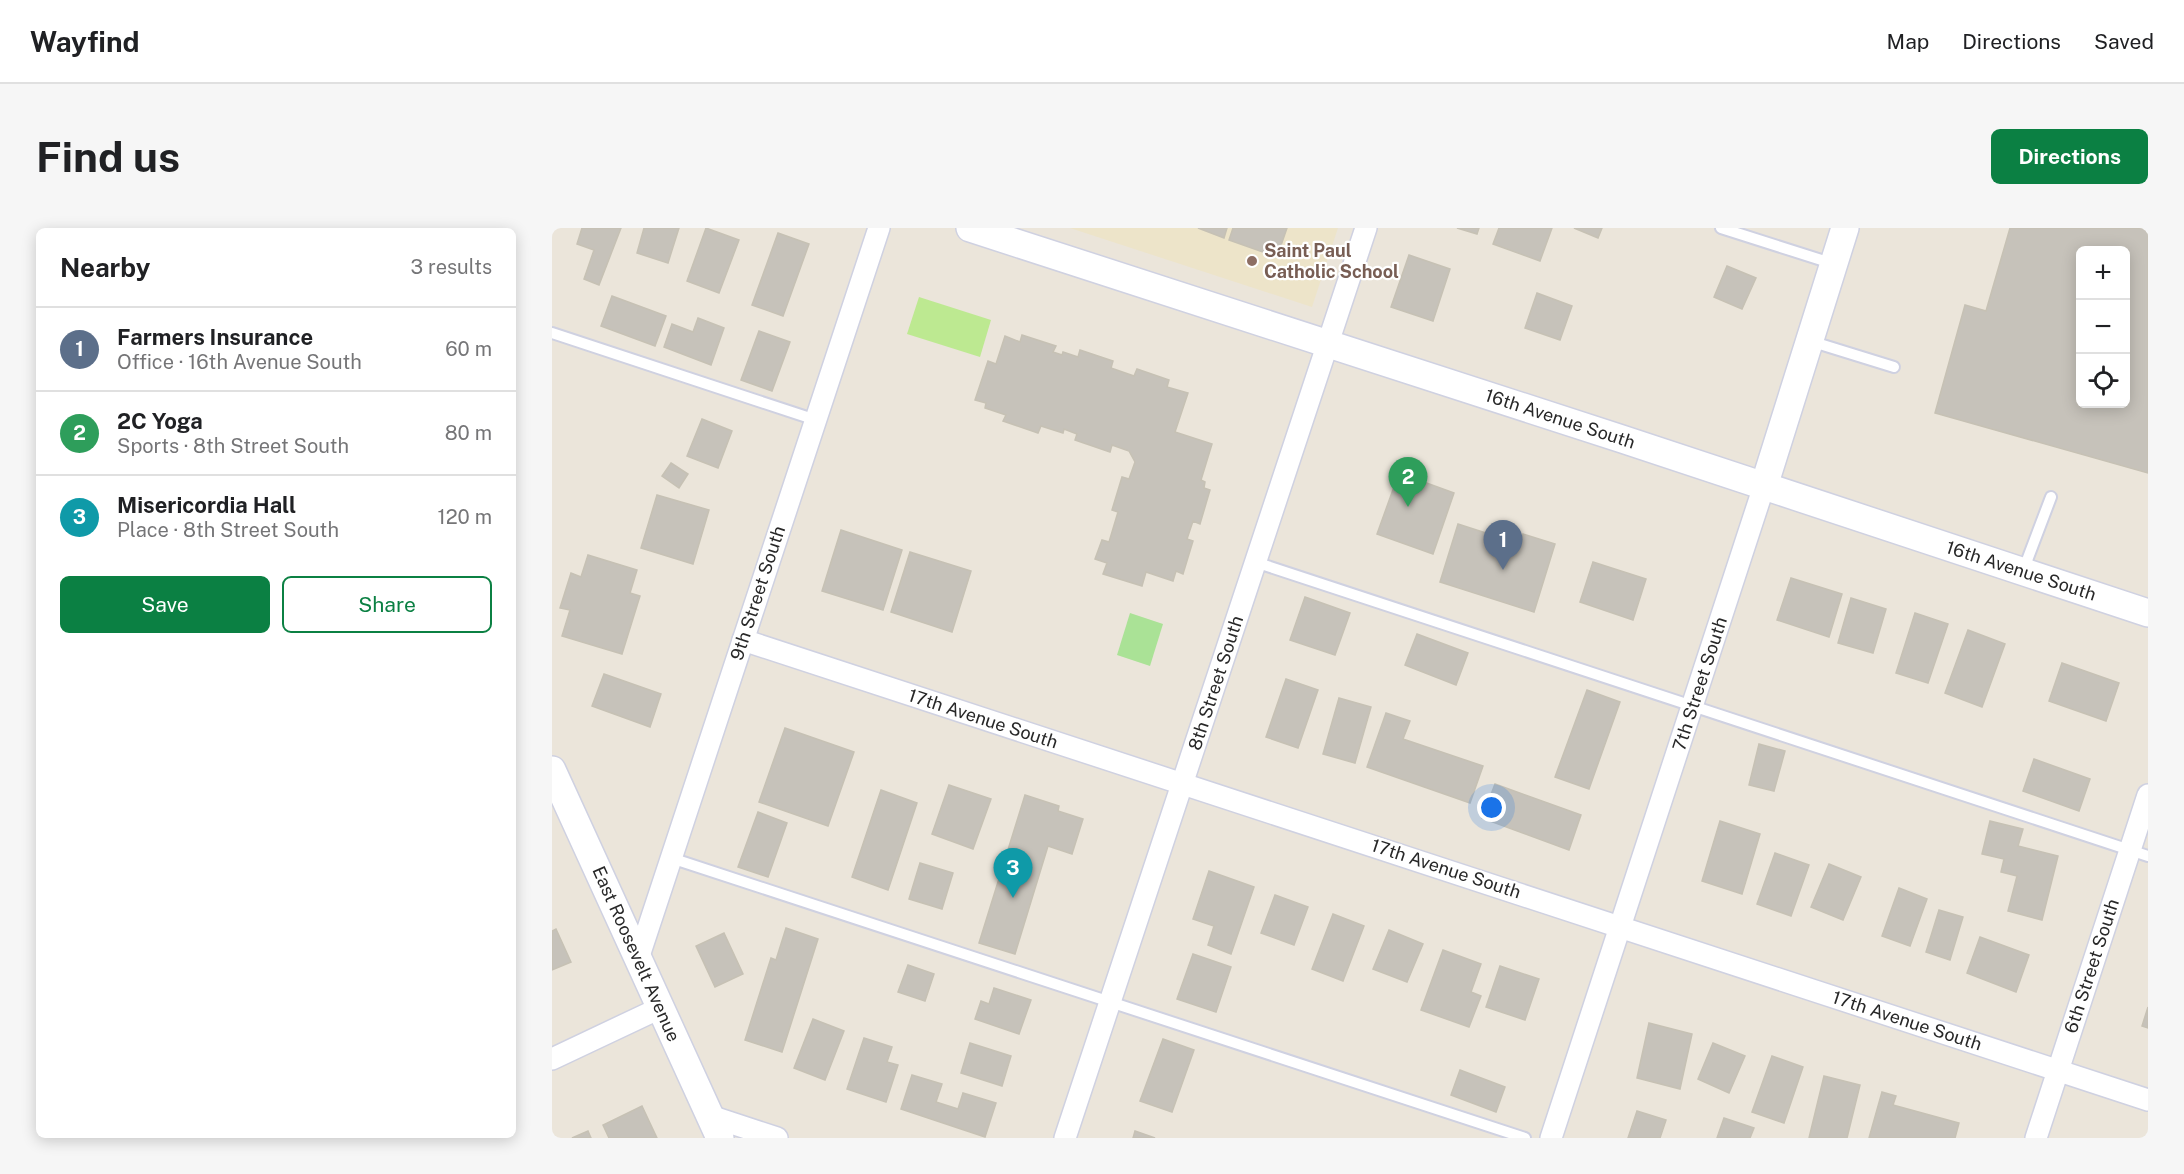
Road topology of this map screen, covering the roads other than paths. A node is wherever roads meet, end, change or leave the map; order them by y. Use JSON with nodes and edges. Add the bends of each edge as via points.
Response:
{"nodes":[{"id":1,"x":879,"y":228,"type":"edge"},
{"id":2,"x":970,"y":228,"type":"edge"},
{"id":3,"x":1366,"y":228,"type":"edge"},
{"id":4,"x":1722,"y":228,"type":"edge"},
{"id":5,"x":1845,"y":228,"type":"edge"},
{"id":6,"x":1834,"y":264,"type":"junction"},
{"id":7,"x":552,"y":333,"type":"edge"},
{"id":8,"x":1810,"y":341,"type":"junction"},
{"id":9,"x":1328,"y":345,"type":"junction"},
{"id":10,"x":1894,"y":367,"type":"dead end"},
{"id":11,"x":816,"y":420,"type":"junction"},
{"id":12,"x":1764,"y":486,"type":"junction"},
{"id":13,"x":2051,"y":496,"type":"dead end"},
{"id":14,"x":1256,"y":562,"type":"junction"},
{"id":15,"x":2023,"y":571,"type":"junction"},
{"id":16,"x":2148,"y":613,"type":"edge"},
{"id":17,"x":743,"y":640,"type":"junction"},
{"id":18,"x":1693,"y":706,"type":"junction"},
{"id":19,"x":552,"y":770,"type":"edge"},
{"id":20,"x":1183,"y":783,"type":"junction"},
{"id":21,"x":2148,"y":795,"type":"edge"},
{"id":22,"x":558,"y":801,"type":"edge"},
{"id":23,"x":2139,"y":853,"type":"edge"},
{"id":24,"x":671,"y":858,"type":"junction"},
{"id":25,"x":1620,"y":926,"type":"junction"},
{"id":26,"x":638,"y":959,"type":"junction"},
{"id":27,"x":1110,"y":1002,"type":"junction"},
{"id":28,"x":660,"y":1008,"type":"junction"},
{"id":29,"x":552,"y":1059,"type":"edge"},
{"id":30,"x":2058,"y":1070,"type":"junction"},
{"id":31,"x":2148,"y":1100,"type":"edge"},
{"id":32,"x":715,"y":1127,"type":"edge"},
{"id":33,"x":777,"y":1138,"type":"edge"},
{"id":34,"x":1065,"y":1138,"type":"edge"},
{"id":35,"x":1525,"y":1138,"type":"edge"},
{"id":36,"x":1551,"y":1138,"type":"edge"},
{"id":37,"x":2036,"y":1138,"type":"edge"}],
"edges":[{"from":1,"to":11,"type":"street","name":"9th Street South"},
{"from":2,"to":9,"type":"street","name":"16th Avenue South"},
{"from":3,"to":9,"type":"street","name":"8th Street South"},
{"from":4,"to":6,"type":"lane"},
{"from":5,"to":6,"type":"street","name":"7th Street South"},
{"from":6,"to":8,"type":"street","name":"7th Street South"},
{"from":7,"to":11,"type":"lane"},
{"from":8,"to":10,"type":"lane"},
{"from":8,"to":12,"type":"street","name":"7th Street South"},
{"from":9,"to":12,"type":"street","name":"16th Avenue South"},
{"from":9,"to":14,"type":"street","name":"8th Street South"},
{"from":11,"to":17,"type":"street","name":"9th Street South"},
{"from":12,"to":15,"type":"street","name":"16th Avenue South"},
{"from":12,"to":18,"type":"street","name":"7th Street South"},
{"from":13,"to":15,"type":"lane"},
{"from":14,"to":18,"type":"lane"},
{"from":14,"to":20,"type":"street","name":"8th Street South"},
{"from":15,"to":16,"type":"street","name":"16th Avenue South"},
{"from":17,"to":20,"type":"street","name":"17th Avenue South"},
{"from":17,"to":24,"type":"street","name":"9th Street South"},
{"from":18,"to":23,"type":"lane"},
{"from":18,"to":25,"type":"street","name":"7th Street South"},
{"from":19,"to":22,"type":"street","name":"East Roosevelt Avenue"},
{"from":20,"to":25,"type":"street","name":"17th Avenue South"},
{"from":20,"to":27,"type":"street","name":"8th Street South"},
{"from":21,"to":23,"type":"street","name":"6th Street South"},
{"from":22,"to":26,"type":"street","name":"East Roosevelt Avenue"},
{"from":23,"to":30,"type":"street","name":"6th Street South"},
{"from":24,"to":26,"type":"street","name":"9th Street South"},
{"from":24,"to":27,"type":"lane"},
{"from":25,"to":30,"type":"street","name":"17th Avenue South"},
{"from":25,"to":36,"type":"street","name":"7th Street South"},
{"from":26,"to":28,"type":"street","name":"East Roosevelt Avenue"},
{"from":27,"to":34,"type":"street","name":"8th Street South"},
{"from":27,"to":35,"type":"lane"},
{"from":28,"to":29,"type":"street"},
{"from":28,"to":32,"type":"street","name":"East Roosevelt Avenue"},
{"from":30,"to":31,"type":"street","name":"17th Avenue South"},
{"from":30,"to":37,"type":"street","name":"6th Street South"},
{"from":32,"to":33,"type":"street"}]}
